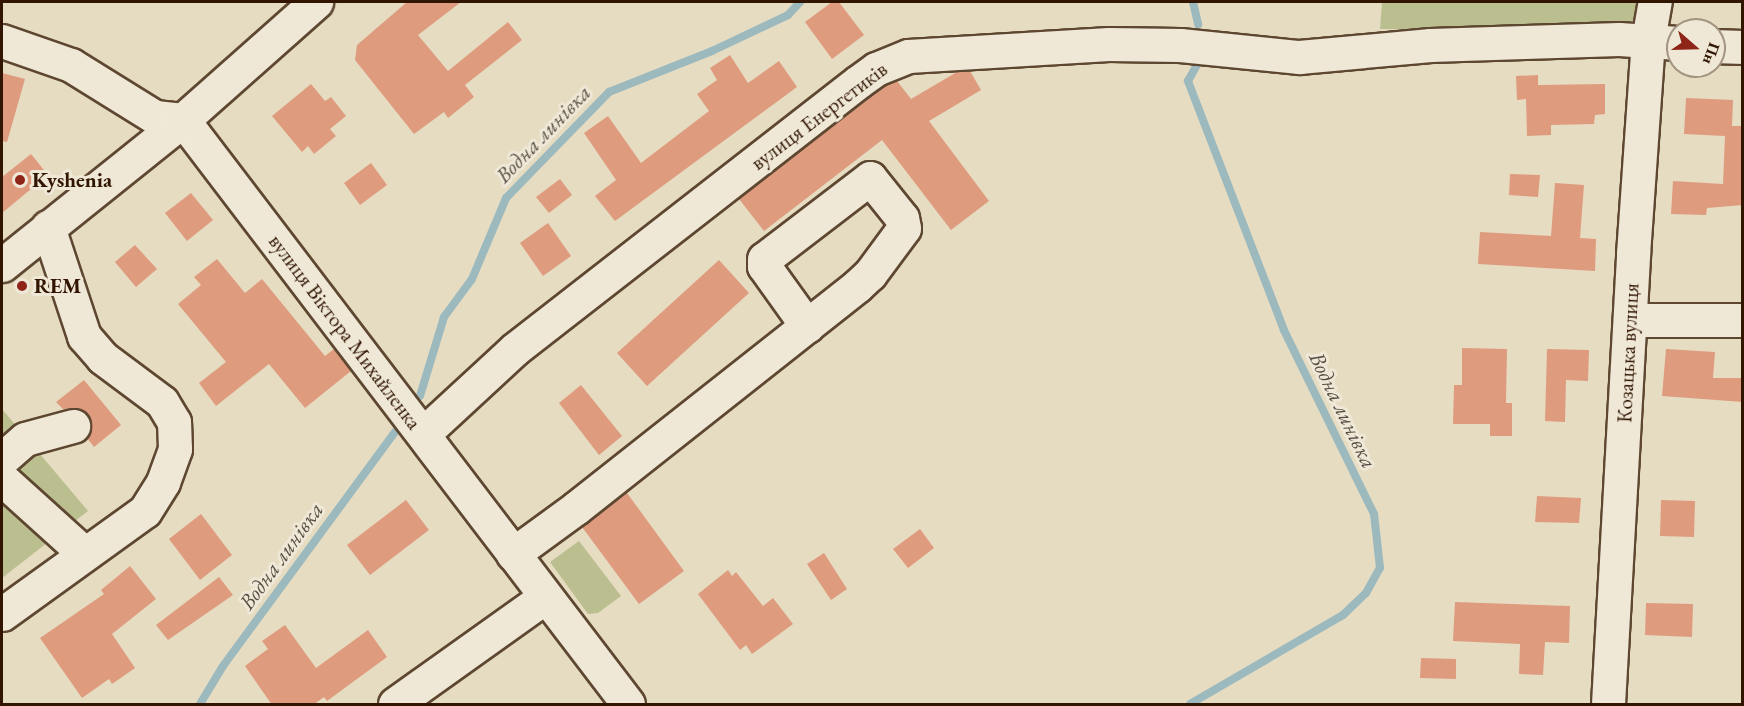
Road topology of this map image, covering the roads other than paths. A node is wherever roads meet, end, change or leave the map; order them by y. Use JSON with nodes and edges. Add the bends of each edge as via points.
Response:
{"nodes":[{"id":1,"x":316,"y":2,"type":"edge"},
{"id":2,"x":1656,"y":2,"type":"edge"},
{"id":3,"x":2,"y":41,"type":"edge"},
{"id":4,"x":1663,"y":42,"type":"edge"},
{"id":5,"x":1726,"y":46,"type":"edge"},
{"id":6,"x":1743,"y":47,"type":"edge"},
{"id":7,"x":183,"y":120,"type":"junction"},
{"id":8,"x":48,"y":227,"type":"junction"},
{"id":9,"x":2,"y":265,"type":"edge"},
{"id":10,"x":1630,"y":320,"type":"junction"},
{"id":11,"x":1743,"y":320,"type":"edge"},
{"id":12,"x":807,"y":326,"type":"junction"},
{"id":13,"x":73,"y":426,"type":"dead end"},
{"id":14,"x":423,"y":434,"type":"junction"},
{"id":15,"x":2,"y":459,"type":"edge"},
{"id":16,"x":2,"y":479,"type":"edge"},
{"id":17,"x":84,"y":553,"type":"junction"},
{"id":18,"x":513,"y":554,"type":"junction"},
{"id":19,"x":545,"y":597,"type":"junction"},
{"id":20,"x":2,"y":614,"type":"edge"},
{"id":21,"x":395,"y":705,"type":"edge"},
{"id":22,"x":627,"y":705,"type":"edge"},
{"id":23,"x":1608,"y":705,"type":"edge"}],
"edges":[{"from":1,"to":7,"type":"street"},
{"from":2,"to":4,"type":"street","name":"Козацька вулиця"},
{"from":3,"to":7,"type":"street","via":[[71,65],[155,117]]},
{"from":4,"to":10,"type":"street","name":"Козацька вулиця"},
{"from":4,"to":14,"type":"street","name":"вулиця Енергетиків","via":[[1379,49],[1299,57],[1180,45],[1075,45],[937,52],[891,62],[858,82],[515,350]]},
{"from":5,"to":6,"type":"street"},
{"from":7,"to":8,"type":"street"},
{"from":7,"to":14,"type":"street","name":"вулиця Віктора Михайленка"},
{"from":8,"to":9,"type":"street"},
{"from":8,"to":17,"type":"street","via":[[84,336],[103,358],[162,402],[170,412],[176,435],[172,464],[145,511]]},
{"from":10,"to":11,"type":"street"},
{"from":10,"to":23,"type":"street","name":"Козацька вулиця"},
{"from":12,"to":12,"type":"street","via":[[764,266],[764,259],[870,178],[902,218],[903,233],[870,274]]},
{"from":12,"to":18,"type":"street"},
{"from":13,"to":15,"type":"street","via":[[25,439]]},
{"from":14,"to":18,"type":"street","name":"вулиця Віктора Михайленка"},
{"from":16,"to":17,"type":"street"},
{"from":17,"to":20,"type":"street"},
{"from":18,"to":19,"type":"street","name":"вулиця Віктора Михайленка"},
{"from":19,"to":21,"type":"street"},
{"from":19,"to":22,"type":"street","name":"вулиця Віктора Михайленка"}]}
